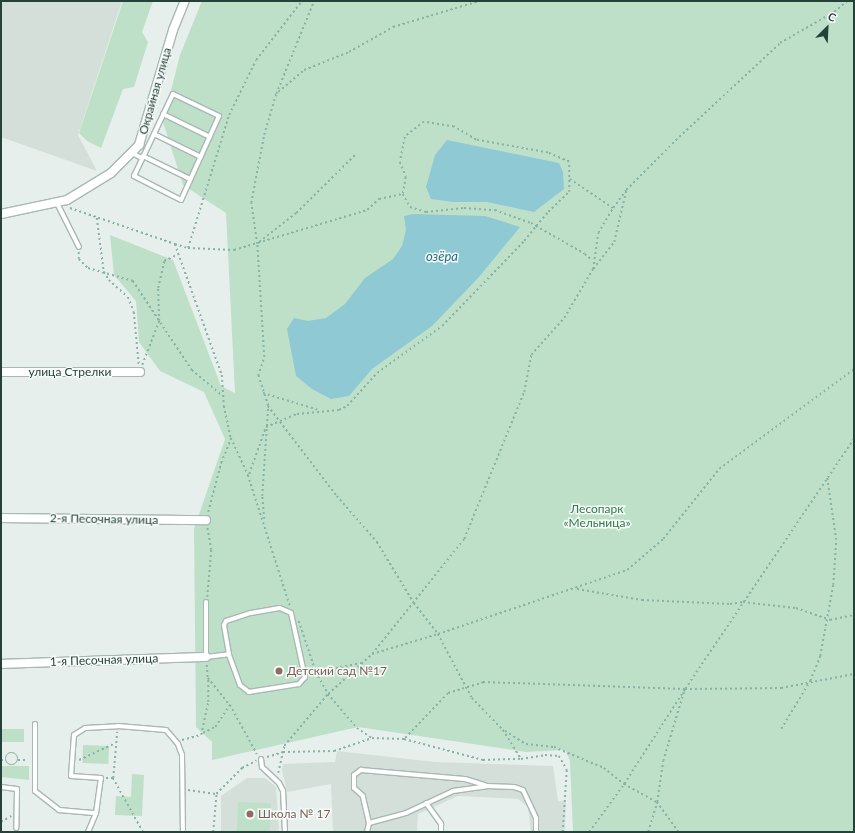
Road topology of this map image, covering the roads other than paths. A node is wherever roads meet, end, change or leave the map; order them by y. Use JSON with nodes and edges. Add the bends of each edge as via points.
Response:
{"nodes":[{"id":1,"x":185,"y":1,"type":"edge"},
{"id":2,"x":164,"y":114,"type":"junction"},
{"id":3,"x":154,"y":134,"type":"junction"},
{"id":4,"x":210,"y":137,"type":"junction"},
{"id":5,"x":132,"y":153,"type":"junction"},
{"id":6,"x":143,"y":157,"type":"junction"},
{"id":7,"x":201,"y":157,"type":"junction"},
{"id":8,"x":190,"y":179,"type":"junction"},
{"id":9,"x":57,"y":203,"type":"junction"},
{"id":10,"x":1,"y":214,"type":"edge"},
{"id":11,"x":79,"y":247,"type":"road end"},
{"id":12,"x":1,"y":372,"type":"edge"},
{"id":13,"x":140,"y":372,"type":"road end"},
{"id":14,"x":1,"y":518,"type":"edge"},
{"id":15,"x":206,"y":520,"type":"road end"},
{"id":16,"x":206,"y":602,"type":"road end"},
{"id":17,"x":229,"y":654,"type":"junction"},
{"id":18,"x":206,"y":657,"type":"junction"},
{"id":19,"x":1,"y":664,"type":"edge"},
{"id":20,"x":35,"y":724,"type":"dead end"},
{"id":21,"x":261,"y":759,"type":"road end"},
{"id":22,"x":487,"y":786,"type":"junction"},
{"id":23,"x":1,"y":787,"type":"edge"},
{"id":24,"x":426,"y":803,"type":"junction"},
{"id":25,"x":96,"y":812,"type":"junction"},
{"id":26,"x":369,"y":824,"type":"junction"},
{"id":27,"x":16,"y":828,"type":"dead end"},
{"id":28,"x":88,"y":832,"type":"edge"},
{"id":29,"x":183,"y":832,"type":"edge"},
{"id":30,"x":285,"y":832,"type":"edge"},
{"id":31,"x":367,"y":832,"type":"edge"},
{"id":32,"x":441,"y":832,"type":"edge"},
{"id":33,"x":536,"y":832,"type":"edge"}],
"edges":[{"from":1,"to":5,"type":"street","name":"Окрайная улица","via":[[173,30],[141,139]]},
{"from":2,"to":3,"type":"lane"},
{"from":2,"to":4,"type":"lane"},
{"from":2,"to":4,"type":"lane","via":[[173,94],[219,116]]},
{"from":3,"to":6,"type":"lane"},
{"from":3,"to":7,"type":"lane"},
{"from":4,"to":7,"type":"lane"},
{"from":5,"to":6,"type":"lane"},
{"from":5,"to":9,"type":"street","name":"Окрайная улица","via":[[111,173],[67,200]]},
{"from":6,"to":8,"type":"lane"},
{"from":6,"to":8,"type":"lane","via":[[134,176],[181,200]]},
{"from":7,"to":8,"type":"lane"},
{"from":9,"to":10,"type":"street","name":"Окрайная улица"},
{"from":9,"to":11,"type":"lane"},
{"from":12,"to":13,"type":"street","name":"улица Стрелки"},
{"from":14,"to":15,"type":"street","name":"2-я Песочная улица"},
{"from":16,"to":18,"type":"lane"},
{"from":17,"to":17,"type":"lane","via":[[224,625],[226,621],[250,613],[280,608],[290,613],[305,677],[299,684],[249,692],[240,685]]},
{"from":17,"to":18,"type":"lane"},
{"from":18,"to":19,"type":"street","name":"1-я Песочная улица"},
{"from":20,"to":25,"type":"lane","via":[[35,791],[59,810]]},
{"from":21,"to":30,"type":"lane","via":[[262,766],[279,783],[282,791]]},
{"from":22,"to":24,"type":"lane","via":[[453,791]]},
{"from":22,"to":26,"type":"lane","via":[[465,779],[361,770],[354,775],[354,788],[363,796]]},
{"from":22,"to":33,"type":"lane","via":[[523,790],[536,818]]},
{"from":23,"to":27,"type":"lane","via":[[16,789]]},
{"from":24,"to":26,"type":"lane","via":[[406,813]]},
{"from":24,"to":32,"type":"lane","via":[[441,824]]},
{"from":25,"to":28,"type":"lane"},
{"from":25,"to":29,"type":"lane","via":[[101,778],[71,776],[74,736],[85,728],[118,726],[166,730],[178,744],[182,755]]},
{"from":26,"to":31,"type":"lane"}]}
